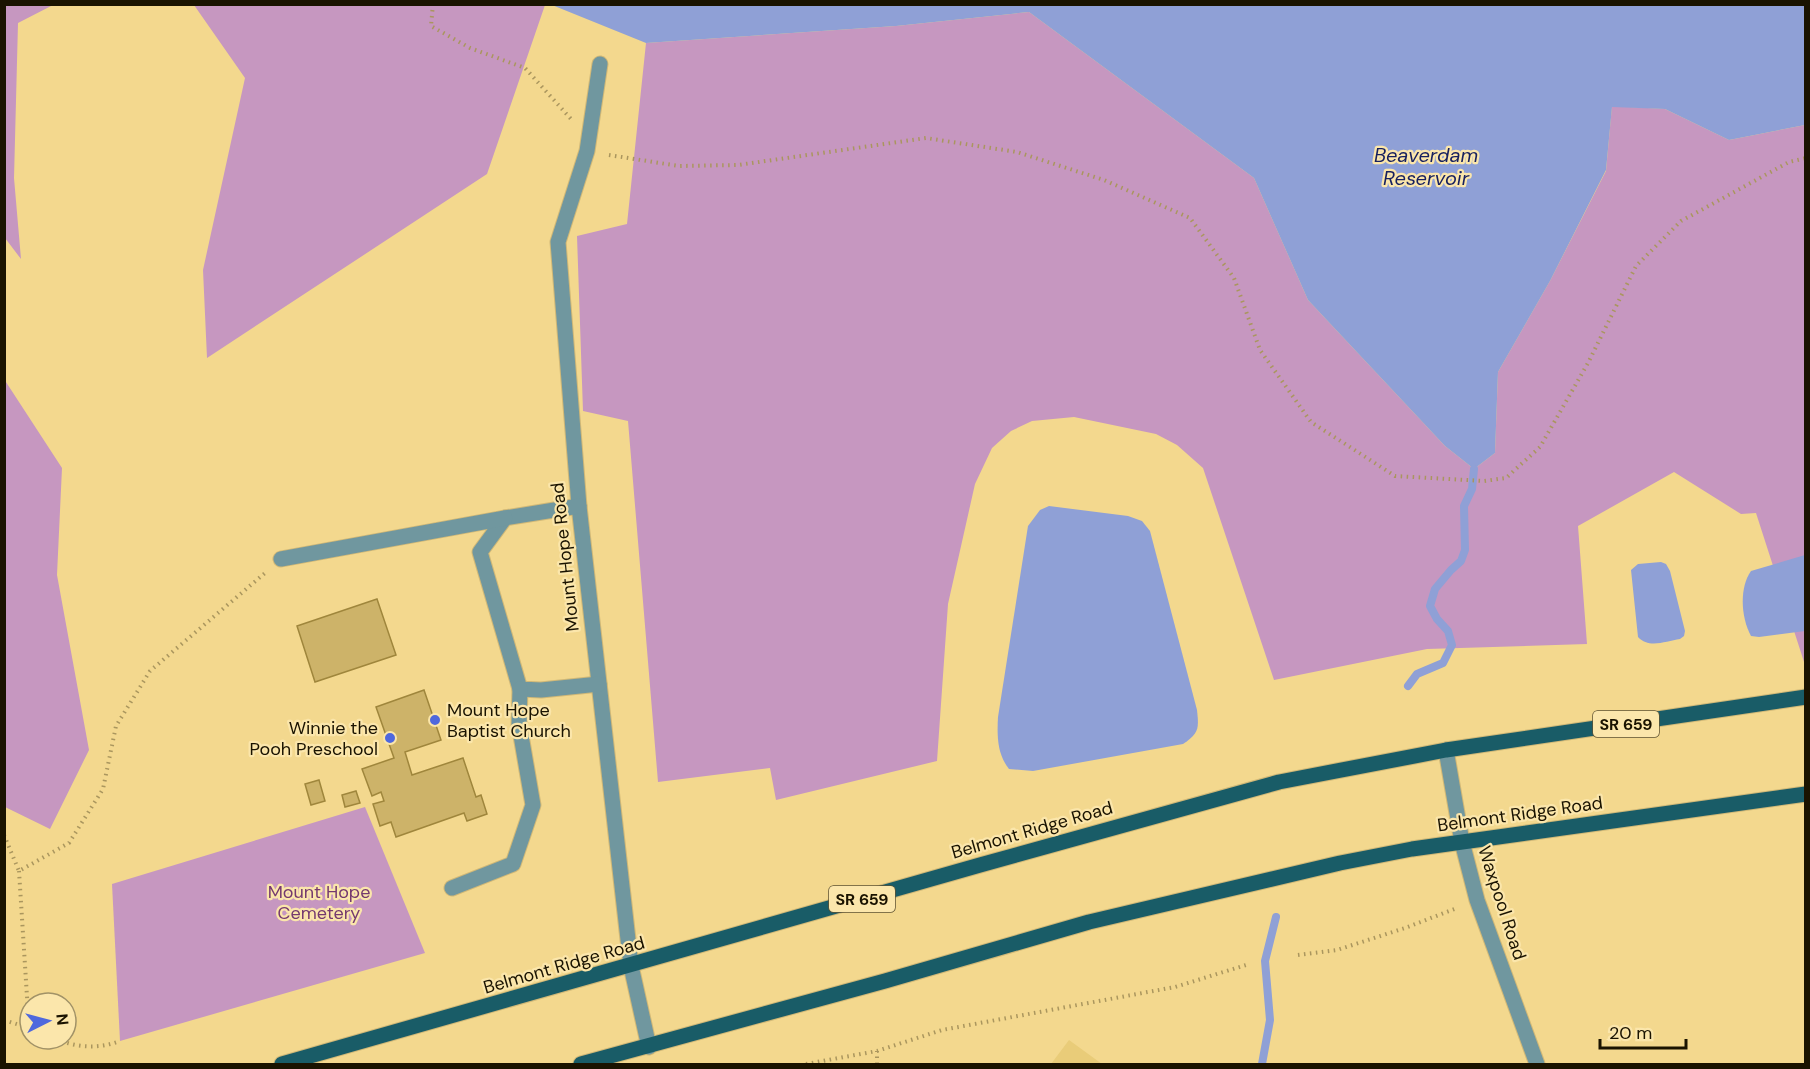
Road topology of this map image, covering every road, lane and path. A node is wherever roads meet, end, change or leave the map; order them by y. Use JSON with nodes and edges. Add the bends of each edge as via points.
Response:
{"nodes":[{"id":1,"x":433,"y":4,"type":"edge"},
{"id":2,"x":600,"y":64,"type":"dead end"},
{"id":3,"x":587,"y":151,"type":"junction"},
{"id":4,"x":1806,"y":158,"type":"edge"},
{"id":5,"x":579,"y":506,"type":"junction"},
{"id":6,"x":505,"y":518,"type":"junction"},
{"id":7,"x":281,"y":559,"type":"joint"},
{"id":8,"x":599,"y":684,"type":"junction"},
{"id":9,"x":520,"y":689,"type":"junction"},
{"id":10,"x":1806,"y":697,"type":"edge"},
{"id":11,"x":1446,"y":750,"type":"junction"},
{"id":12,"x":1806,"y":794,"type":"edge"},
{"id":13,"x":4,"y":835,"type":"edge"},
{"id":14,"x":1462,"y":842,"type":"junction"},
{"id":15,"x":19,"y":871,"type":"junction"},
{"id":16,"x":452,"y":888,"type":"dead end"},
{"id":17,"x":1477,"y":900,"type":"junction"},
{"id":18,"x":1298,"y":955,"type":"dead end"},
{"id":19,"x":1246,"y":964,"type":"dead end"},
{"id":20,"x":631,"y":966,"type":"junction"},
{"id":21,"x":27,"y":991,"type":"edge"},
{"id":22,"x":120,"y":1041,"type":"dead end"},
{"id":23,"x":78,"y":1045,"type":"edge"},
{"id":24,"x":649,"y":1047,"type":"junction"},
{"id":25,"x":877,"y":1051,"type":"junction"},
{"id":26,"x":282,"y":1065,"type":"edge"},
{"id":27,"x":581,"y":1065,"type":"edge"},
{"id":28,"x":806,"y":1065,"type":"edge"},
{"id":29,"x":877,"y":1065,"type":"edge"},
{"id":30,"x":1537,"y":1065,"type":"edge"}],
"edges":[{"from":1,"to":3,"type":"path","via":[[431,26],[470,48],[525,68],[573,121]]},
{"from":2,"to":3,"type":"street","name":"Mount Hope Road"},
{"from":3,"to":4,"type":"path","via":[[679,166],[738,165],[926,138],[1017,152],[1104,180],[1190,218],[1234,278],[1260,350],[1311,422],[1395,476],[1484,482],[1506,478],[1540,447],[1588,363],[1636,266],[1681,221],[1789,162]]},
{"from":3,"to":5,"type":"street","name":"Mount Hope Road","via":[[558,243]]},
{"from":5,"to":6,"type":"street"},
{"from":5,"to":8,"type":"street","name":"Mount Hope Road"},
{"from":6,"to":7,"type":"street"},
{"from":6,"to":9,"type":"street","via":[[480,552]]},
{"from":7,"to":15,"type":"path","via":[[150,671],[116,726],[103,789],[69,843]]},
{"from":8,"to":9,"type":"street"},
{"from":8,"to":20,"type":"street","name":"Mount Hope Road"},
{"from":9,"to":16,"type":"street","via":[[519,724],[533,805],[513,864]]},
{"from":10,"to":11,"type":"main road","name":"Belmont Ridge Road","number":"SR 659"},
{"from":11,"to":14,"type":"street","name":"Waxpool Road"},
{"from":11,"to":20,"type":"main road","name":"Belmont Ridge Road","number":"SR 659","via":[[1244,791]]},
{"from":12,"to":14,"type":"main road","name":"Belmont Ridge Road"},
{"from":13,"to":15,"type":"path"},
{"from":14,"to":17,"type":"street","name":"Waxpool Road"},
{"from":14,"to":24,"type":"main road","name":"Belmont Ridge Road","via":[[1340,864],[1089,922]]},
{"from":15,"to":21,"type":"path"},
{"from":17,"to":18,"type":"path","via":[[1349,946]]},
{"from":17,"to":30,"type":"street","name":"Waxpool Road"},
{"from":19,"to":25,"type":"path","via":[[1175,987],[942,1030]]},
{"from":20,"to":24,"type":"street","name":"Mount Hope Road"},
{"from":20,"to":26,"type":"main road","name":"Belmont Ridge Road","number":"SR 659"},
{"from":22,"to":23,"type":"path","via":[[110,1045]]},
{"from":24,"to":27,"type":"main road","name":"Belmont Ridge Road"},
{"from":25,"to":28,"type":"path"},
{"from":25,"to":29,"type":"path"}]}
